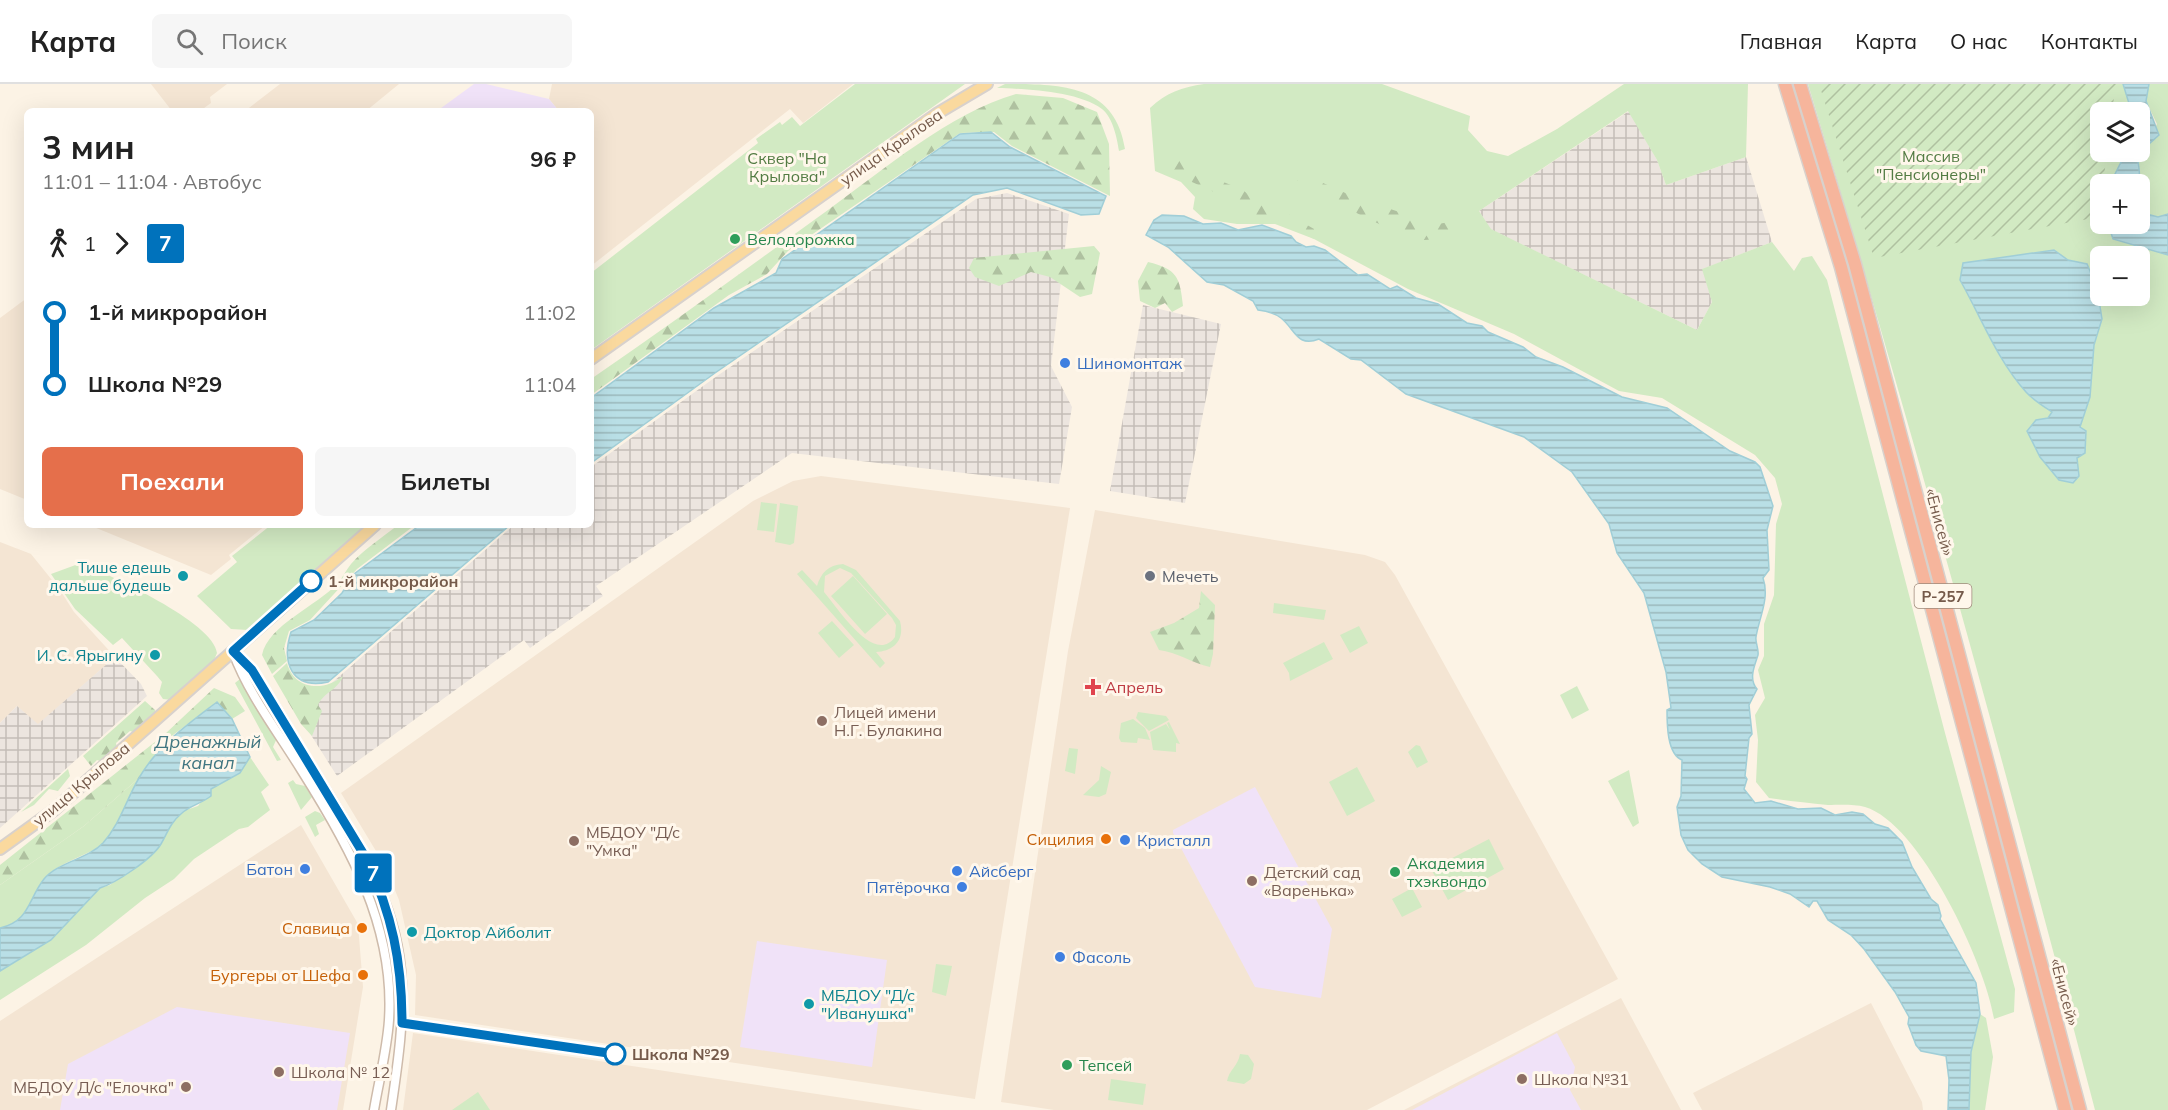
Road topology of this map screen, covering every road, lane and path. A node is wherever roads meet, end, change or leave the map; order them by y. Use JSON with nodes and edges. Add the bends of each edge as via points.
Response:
{"nodes":[{"id":1,"x":973,"y":84,"type":"edge"},
{"id":2,"x":987,"y":84,"type":"edge"},
{"id":3,"x":1785,"y":84,"type":"edge"},
{"id":4,"x":1800,"y":84,"type":"edge"},
{"id":5,"x":938,"y":113,"type":"junction"},
{"id":6,"x":594,"y":357,"type":"edge"},
{"id":7,"x":372,"y":528,"type":"edge"},
{"id":8,"x":233,"y":651,"type":"junction"},
{"id":9,"x":0,"y":849,"type":"edge"},
{"id":10,"x":374,"y":1110,"type":"edge"},
{"id":11,"x":391,"y":1110,"type":"edge"},
{"id":12,"x":2065,"y":1110,"type":"edge"},
{"id":13,"x":2080,"y":1110,"type":"edge"}],
"edges":[{"from":1,"to":5,"type":"main road"},
{"from":2,"to":5,"type":"main road","name":"улица Крылова"},
{"from":3,"to":12,"type":"highway","name":"«Енисей»","number":"Р-257","via":[[1844,278]]},
{"from":4,"to":13,"type":"highway","name":"«Енисей»","number":"Р-257","via":[[1855,264]]},
{"from":5,"to":6,"type":"main road","name":"улица Крылова"},
{"from":7,"to":8,"type":"main road","name":"улица Крылова"},
{"from":8,"to":9,"type":"main road","name":"улица Крылова","via":[[54,810]]},
{"from":8,"to":10,"type":"street","via":[[242,676],[320,800],[372,900],[389,974],[389,1021]]},
{"from":8,"to":11,"type":"street","via":[[252,670],[328,794],[366,858],[386,906],[401,968],[402,1003],[401,1047]]}]}
